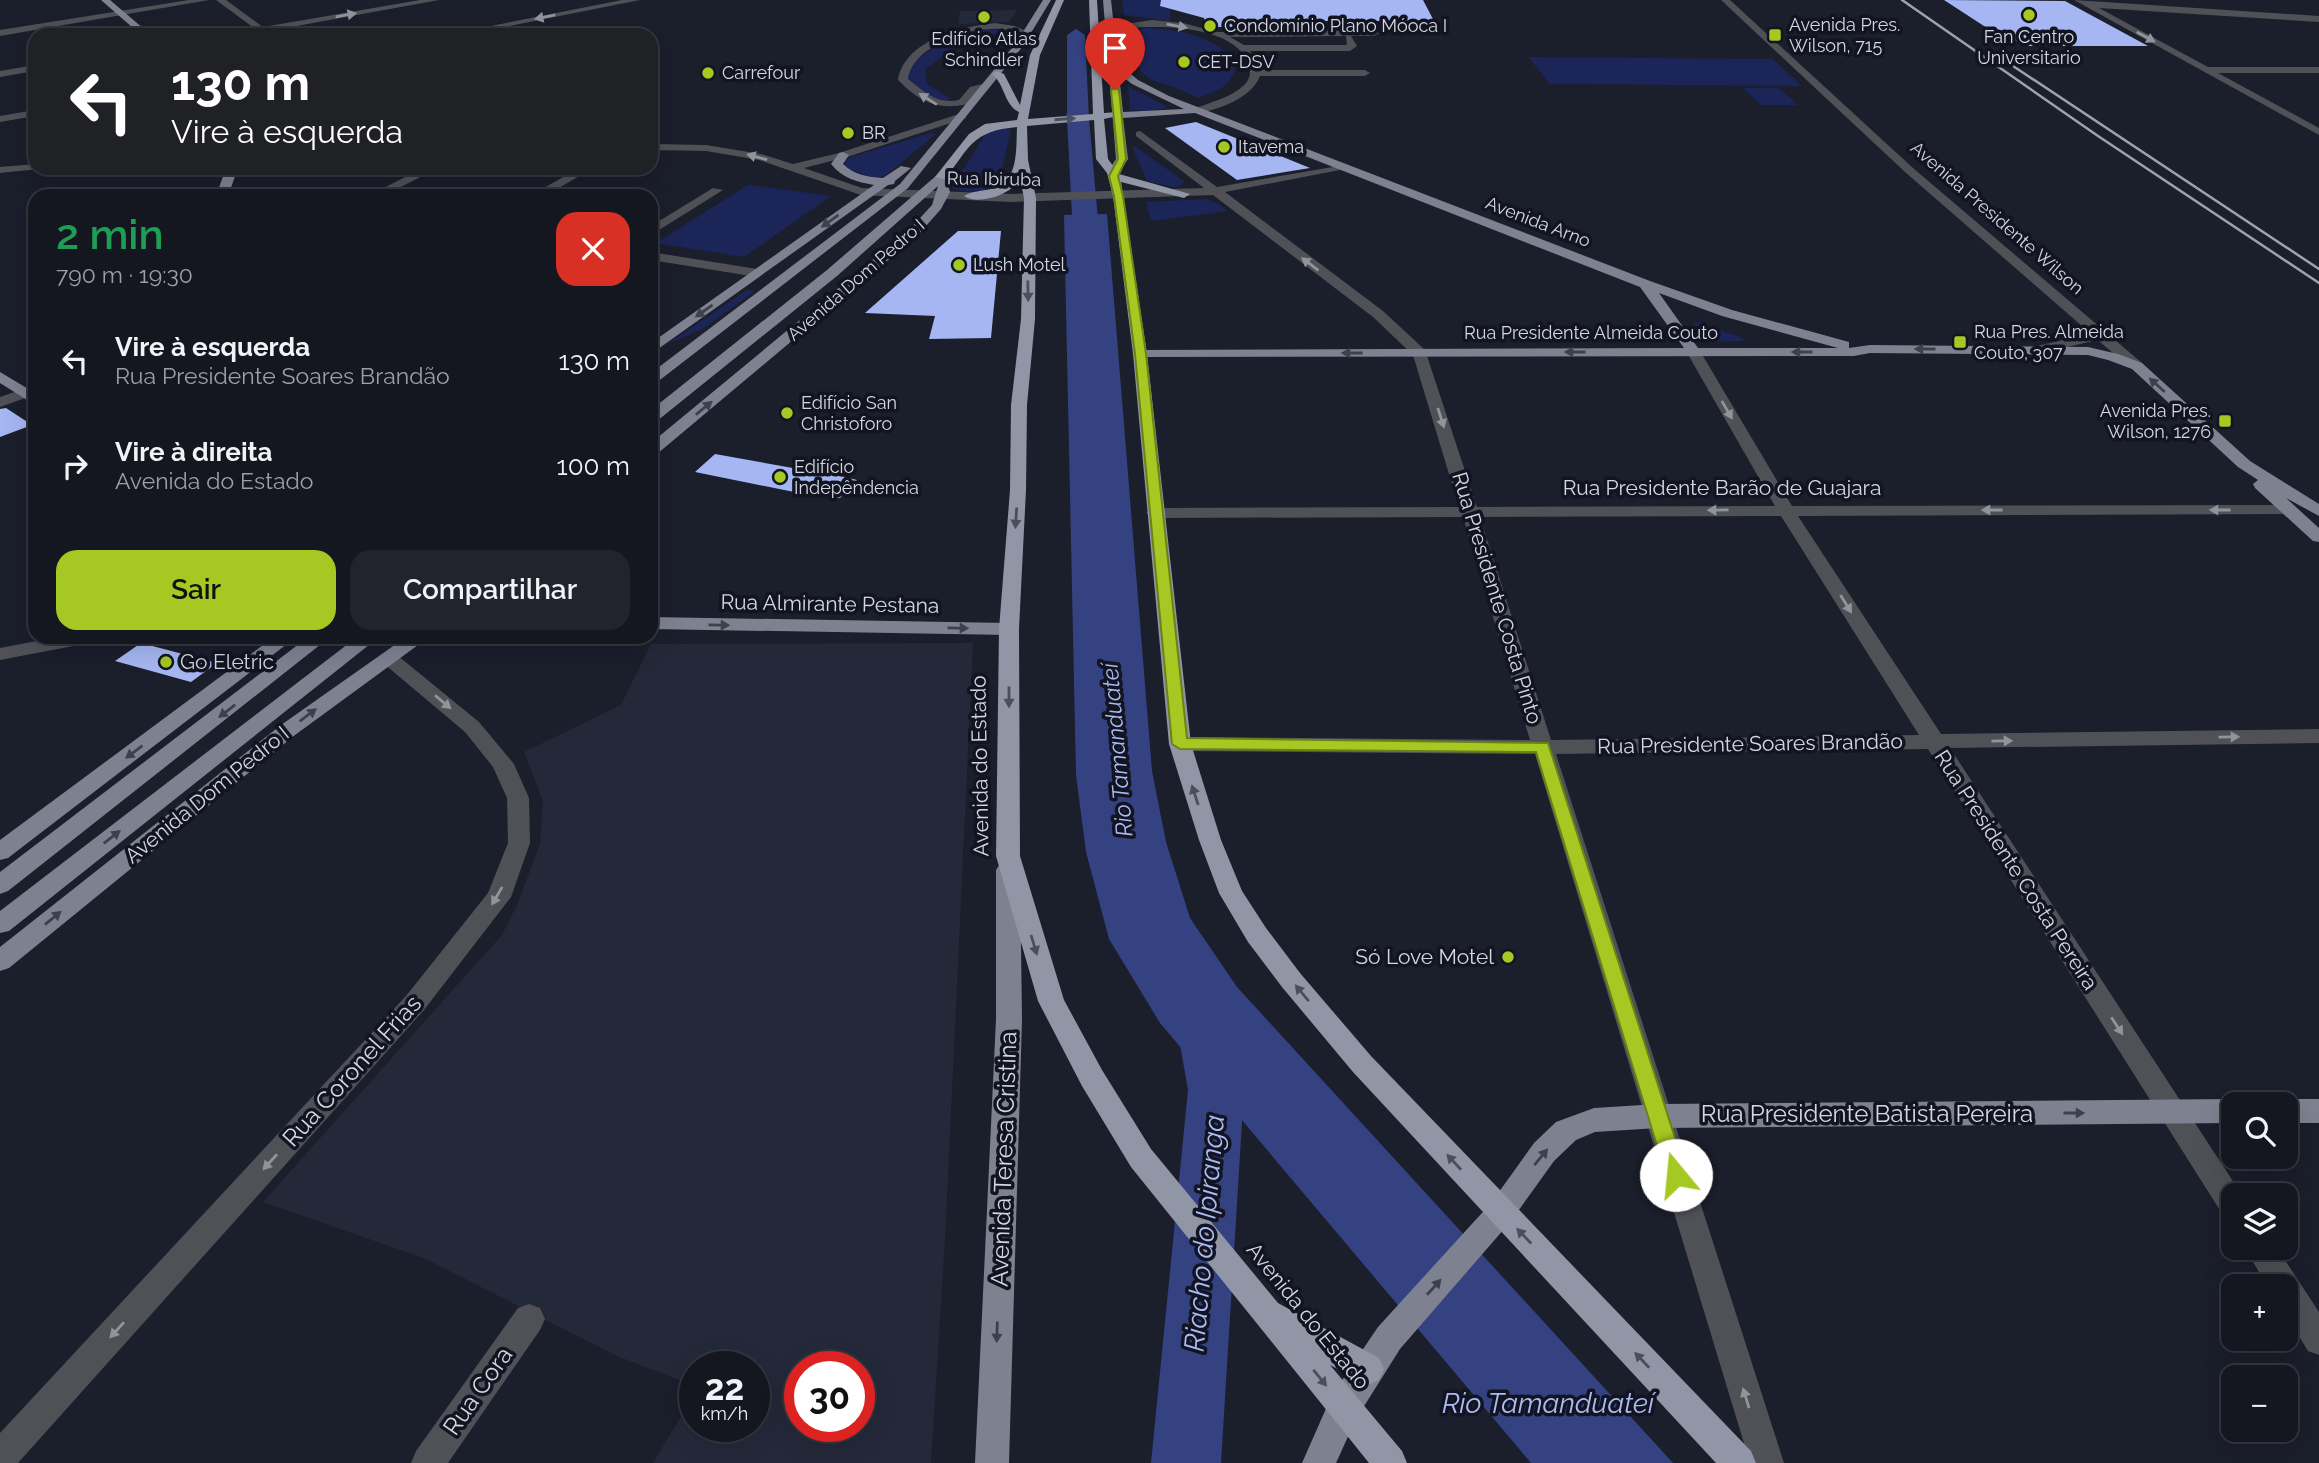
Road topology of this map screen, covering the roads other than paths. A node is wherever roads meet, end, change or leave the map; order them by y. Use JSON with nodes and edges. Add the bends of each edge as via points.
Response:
{"nodes":[{"id":1,"x":105,"y":0,"type":"edge"},
{"id":2,"x":205,"y":0,"type":"edge"},
{"id":3,"x":220,"y":0,"type":"edge"},
{"id":4,"x":385,"y":0,"type":"edge"},
{"id":5,"x":436,"y":0,"type":"edge"},
{"id":6,"x":636,"y":0,"type":"edge"},
{"id":7,"x":1047,"y":0,"type":"edge"},
{"id":8,"x":1060,"y":0,"type":"edge"},
{"id":9,"x":1093,"y":0,"type":"edge"},
{"id":10,"x":1107,"y":0,"type":"edge"},
{"id":11,"x":1725,"y":0,"type":"edge"},
{"id":12,"x":2082,"y":2,"type":"edge"},
{"id":13,"x":2255,"y":3,"type":"dead end"},
{"id":14,"x":397,"y":6,"type":"junction"},
{"id":15,"x":121,"y":14,"type":"junction"},
{"id":16,"x":2288,"y":17,"type":"junction"},
{"id":17,"x":2319,"y":19,"type":"edge"},
{"id":18,"x":1109,"y":27,"type":"junction"},
{"id":19,"x":32,"y":28,"type":"edge"},
{"id":20,"x":138,"y":28,"type":"edge"},
{"id":21,"x":259,"y":28,"type":"edge"},
{"id":22,"x":273,"y":28,"type":"edge"},
{"id":23,"x":487,"y":28,"type":"edge"},
{"id":24,"x":28,"y":29,"type":"edge"},
{"id":25,"x":2319,"y":31,"type":"edge"},
{"id":26,"x":0,"y":33,"type":"edge"},
{"id":27,"x":1374,"y":33,"type":"dead end"},
{"id":28,"x":1027,"y":34,"type":"junction"},
{"id":29,"x":1214,"y":34,"type":"junction"},
{"id":30,"x":1349,"y":38,"type":"dead end"},
{"id":31,"x":1242,"y":48,"type":"junction"},
{"id":32,"x":1113,"y":64,"type":"junction"},
{"id":33,"x":28,"y":69,"type":"edge"},
{"id":34,"x":2207,"y":70,"type":"junction"},
{"id":35,"x":2319,"y":70,"type":"edge"},
{"id":36,"x":1256,"y":73,"type":"junction"},
{"id":37,"x":1365,"y":73,"type":"dead end"},
{"id":38,"x":0,"y":74,"type":"edge"},
{"id":39,"x":997,"y":74,"type":"junction"},
{"id":40,"x":988,"y":84,"type":"junction"},
{"id":41,"x":1198,"y":111,"type":"junction"},
{"id":42,"x":28,"y":114,"type":"edge"},
{"id":43,"x":1117,"y":115,"type":"junction"},
{"id":44,"x":962,"y":116,"type":"junction"},
{"id":45,"x":1023,"y":116,"type":"junction"},
{"id":46,"x":1099,"y":116,"type":"junction"},
{"id":47,"x":0,"y":119,"type":"edge"},
{"id":48,"x":2319,"y":132,"type":"edge"},
{"id":49,"x":1140,"y":134,"type":"dead end"},
{"id":50,"x":942,"y":143,"type":"junction"},
{"id":51,"x":658,"y":147,"type":"edge"},
{"id":52,"x":837,"y":157,"type":"junction"},
{"id":53,"x":1022,"y":160,"type":"junction"},
{"id":54,"x":1339,"y":167,"type":"junction"},
{"id":55,"x":28,"y":168,"type":"edge"},
{"id":56,"x":789,"y":168,"type":"junction"},
{"id":57,"x":0,"y":170,"type":"edge"},
{"id":58,"x":418,"y":175,"type":"edge"},
{"id":59,"x":574,"y":175,"type":"edge"},
{"id":60,"x":941,"y":177,"type":"junction"},
{"id":61,"x":909,"y":180,"type":"junction"},
{"id":62,"x":886,"y":182,"type":"junction"},
{"id":63,"x":1113,"y":185,"type":"junction"},
{"id":64,"x":868,"y":186,"type":"junction"},
{"id":65,"x":388,"y":189,"type":"edge"},
{"id":66,"x":549,"y":189,"type":"edge"},
{"id":67,"x":717,"y":190,"type":"dead end"},
{"id":68,"x":1213,"y":191,"type":"junction"},
{"id":69,"x":895,"y":193,"type":"junction"},
{"id":70,"x":924,"y":194,"type":"junction"},
{"id":71,"x":1184,"y":194,"type":"junction"},
{"id":72,"x":944,"y":195,"type":"junction"},
{"id":73,"x":970,"y":196,"type":"junction"},
{"id":74,"x":1036,"y":198,"type":"junction"},
{"id":75,"x":658,"y":227,"type":"edge"},
{"id":76,"x":854,"y":255,"type":"junction"},
{"id":77,"x":658,"y":257,"type":"edge"},
{"id":78,"x":658,"y":271,"type":"edge"},
{"id":79,"x":757,"y":273,"type":"junction"},
{"id":80,"x":787,"y":277,"type":"junction"},
{"id":81,"x":742,"y":284,"type":"junction"},
{"id":82,"x":1645,"y":284,"type":"junction"},
{"id":83,"x":773,"y":288,"type":"junction"},
{"id":84,"x":1727,"y":313,"type":"junction"},
{"id":85,"x":1681,"y":318,"type":"junction"},
{"id":86,"x":771,"y":323,"type":"junction"},
{"id":87,"x":2089,"y":326,"type":"junction"},
{"id":88,"x":715,"y":331,"type":"junction"},
{"id":89,"x":743,"y":346,"type":"junction"},
{"id":90,"x":658,"y":347,"type":"edge"},
{"id":91,"x":1870,"y":349,"type":"junction"},
{"id":92,"x":2042,"y":349,"type":"junction"},
{"id":93,"x":658,"y":350,"type":"edge"},
{"id":94,"x":1693,"y":351,"type":"junction"},
{"id":95,"x":1420,"y":353,"type":"junction"},
{"id":96,"x":1140,"y":354,"type":"junction"},
{"id":97,"x":2137,"y":366,"type":"junction"},
{"id":98,"x":658,"y":375,"type":"edge"},
{"id":99,"x":0,"y":376,"type":"edge"},
{"id":100,"x":742,"y":378,"type":"junction"},
{"id":101,"x":28,"y":395,"type":"edge"},
{"id":102,"x":28,"y":396,"type":"edge"},
{"id":103,"x":0,"y":402,"type":"edge"},
{"id":104,"x":658,"y":413,"type":"edge"},
{"id":105,"x":658,"y":445,"type":"edge"},
{"id":106,"x":2244,"y":464,"type":"junction"},
{"id":107,"x":2288,"y":509,"type":"junction"},
{"id":108,"x":1786,"y":510,"type":"junction"},
{"id":109,"x":2319,"y":511,"type":"edge"},
{"id":110,"x":1155,"y":513,"type":"junction"},
{"id":111,"x":1471,"y":513,"type":"junction"},
{"id":112,"x":2319,"y":537,"type":"edge"},
{"id":113,"x":658,"y":623,"type":"edge"},
{"id":114,"x":1009,"y":629,"type":"junction"},
{"id":115,"x":52,"y":644,"type":"edge"},
{"id":116,"x":295,"y":644,"type":"edge"},
{"id":117,"x":295,"y":644,"type":"edge"},
{"id":118,"x":360,"y":644,"type":"edge"},
{"id":119,"x":410,"y":644,"type":"edge"},
{"id":120,"x":0,"y":654,"type":"edge"},
{"id":121,"x":390,"y":659,"type":"junction"},
{"id":122,"x":2319,"y":736,"type":"edge"},
{"id":123,"x":1934,"y":742,"type":"junction"},
{"id":124,"x":1180,"y":744,"type":"junction"},
{"id":125,"x":1543,"y":747,"type":"junction"},
{"id":126,"x":0,"y":852,"type":"edge"},
{"id":127,"x":1008,"y":856,"type":"junction"},
{"id":128,"x":0,"y":885,"type":"edge"},
{"id":129,"x":0,"y":924,"type":"edge"},
{"id":130,"x":0,"y":961,"type":"edge"},
{"id":131,"x":2221,"y":1111,"type":"edge"},
{"id":132,"x":2298,"y":1111,"type":"edge"},
{"id":133,"x":2319,"y":1111,"type":"edge"},
{"id":134,"x":2172,"y":1112,"type":"junction"},
{"id":135,"x":1658,"y":1116,"type":"junction"},
{"id":136,"x":2221,"y":1188,"type":"edge"},
{"id":137,"x":1495,"y":1219,"type":"junction"},
{"id":138,"x":2298,"y":1307,"type":"edge"},
{"id":139,"x":1266,"y":1311,"type":"junction"},
{"id":140,"x":529,"y":1319,"type":"dead end"},
{"id":141,"x":2319,"y":1340,"type":"edge"},
{"id":142,"x":1368,"y":1369,"type":"junction"},
{"id":143,"x":1344,"y":1407,"type":"junction"},
{"id":144,"x":0,"y":1458,"type":"edge"},
{"id":145,"x":428,"y":1463,"type":"edge"},
{"id":146,"x":992,"y":1463,"type":"edge"},
{"id":147,"x":1319,"y":1463,"type":"edge"},
{"id":148,"x":1390,"y":1463,"type":"edge"},
{"id":149,"x":1739,"y":1463,"type":"edge"},
{"id":150,"x":1767,"y":1463,"type":"edge"}],
"edges":[{"from":1,"to":15,"type":"main road"},
{"from":2,"to":15,"type":"street"},
{"from":3,"to":21,"type":"street"},
{"from":4,"to":14,"type":"street"},
{"from":5,"to":14,"type":"street"},
{"from":6,"to":23,"type":"street","one_way":true},
{"from":7,"to":28,"type":"main road"},
{"from":8,"to":45,"type":"highway","name":"Avenida do Estado","via":[[1035,55]]},
{"from":9,"to":46,"type":"highway"},
{"from":10,"to":18,"type":"main road"},
{"from":11,"to":87,"type":"street","name":"Avenida Presidente Wilson","via":[[1909,170]]},
{"from":12,"to":16,"type":"street"},
{"from":12,"to":34,"type":"street","one_way":true},
{"from":13,"to":16,"type":"street"},
{"from":22,"to":14,"type":"street","one_way":true},
{"from":15,"to":19,"type":"street"},
{"from":15,"to":20,"type":"main road"},
{"from":16,"to":17,"type":"street"},
{"from":16,"to":25,"type":"street"},
{"from":18,"to":29,"type":"street","one_way":true,"via":[[1159,23]]},
{"from":18,"to":32,"type":"main road"},
{"from":24,"to":26,"type":"street"},
{"from":27,"to":29,"type":"street"},
{"from":28,"to":39,"type":"main road"},
{"from":40,"to":28,"type":"street","one_way":true,"via":[[974,89],[963,102],[938,105],[903,80],[902,72],[911,57],[975,28],[1009,27]]},
{"from":29,"to":31,"type":"street"},
{"from":30,"to":31,"type":"street","via":[[1350,48]]},
{"from":31,"to":36,"type":"street"},
{"from":32,"to":41,"type":"main road","name":"Avenida Arno","via":[[1147,89]]},
{"from":32,"to":43,"type":"main road"},
{"from":33,"to":38,"type":"street"},
{"from":34,"to":35,"type":"street"},
{"from":34,"to":48,"type":"street"},
{"from":36,"to":37,"type":"street"},
{"from":36,"to":41,"type":"street","via":[[1252,84],[1240,93]]},
{"from":39,"to":40,"type":"main road"},
{"from":39,"to":45,"type":"highway"},
{"from":40,"to":44,"type":"main road"},
{"from":41,"to":43,"type":"main road"},
{"from":41,"to":54,"type":"main road","name":"Avenida Arno"},
{"from":42,"to":47,"type":"street"},
{"from":43,"to":46,"type":"highway"},
{"from":43,"to":63,"type":"main road","via":[[1122,159]]},
{"from":44,"to":50,"type":"main road"},
{"from":44,"to":52,"type":"street"},
{"from":45,"to":46,"type":"highway","one_way":true},
{"from":45,"to":53,"type":"highway","name":"Avenida do Estado"},
{"from":45,"to":60,"type":"highway","via":[[981,130]]},
{"from":46,"to":63,"type":"highway","via":[[1102,159]]},
{"from":49,"to":68,"type":"street","name":"Rua Presidente Costa Pinto"},
{"from":50,"to":61,"type":"main road","name":"Avenida Dom Pedro I"},
{"from":50,"to":62,"type":"main road"},
{"from":56,"to":51,"type":"street","name":"Rua Ibiruba","one_way":true,"via":[[735,152]]},
{"from":52,"to":56,"type":"street"},
{"from":52,"to":64,"type":"main road","via":[[826,166],[834,175]]},
{"from":53,"to":73,"type":"highway","via":[[1012,184],[998,192]]},
{"from":53,"to":74,"type":"highway","name":"Avenida do Estado"},
{"from":54,"to":68,"type":"street","name":"Rua Ibiruba"},
{"from":54,"to":82,"type":"main road","name":"Avenida Arno"},
{"from":55,"to":57,"type":"street"},
{"from":56,"to":64,"type":"street","name":"Rua Ibiruba","via":[[849,189]]},
{"from":58,"to":65,"type":"street"},
{"from":59,"to":66,"type":"street"},
{"from":60,"to":61,"type":"main road"},
{"from":60,"to":70,"type":"main road","name":"Avenida Dom Pedro I"},
{"from":60,"to":72,"type":"main road"},
{"from":61,"to":62,"type":"main road"},
{"from":61,"to":69,"type":"main road","name":"Avenida Dom Pedro I"},
{"from":62,"to":64,"type":"main road"},
{"from":63,"to":71,"type":"street","name":"Rua Ibiruba"},
{"from":63,"to":71,"type":"highway"},
{"from":63,"to":74,"type":"street","name":"Rua Ibiruba"},
{"from":63,"to":96,"type":"highway"},
{"from":64,"to":69,"type":"street","name":"Rua Ibiruba"},
{"from":64,"to":79,"type":"main road","one_way":true},
{"from":67,"to":75,"type":"street"},
{"from":68,"to":71,"type":"street","name":"Rua Ibiruba"},
{"from":95,"to":68,"type":"street","name":"Rua Presidente Costa Pinto","one_way":true,"via":[[1378,314]]},
{"from":69,"to":70,"type":"street","name":"Rua Ibiruba"},
{"from":69,"to":80,"type":"main road","name":"Avenida Dom Pedro I"},
{"from":70,"to":72,"type":"street","name":"Rua Ibiruba"},
{"from":70,"to":76,"type":"main road","name":"Avenida Dom Pedro I"},
{"from":72,"to":73,"type":"street","name":"Rua Ibiruba"},
{"from":72,"to":100,"type":"main road","name":"Avenida Dom Pedro I","via":[[914,232]]},
{"from":73,"to":74,"type":"street","name":"Rua Ibiruba"},
{"from":74,"to":114,"type":"highway","name":"Avenida do Estado","one_way":true,"via":[[1019,405]]},
{"from":76,"to":80,"type":"main road"},
{"from":76,"to":86,"type":"main road","name":"Avenida Dom Pedro I"},
{"from":77,"to":79,"type":"street"},
{"from":78,"to":81,"type":"street"},
{"from":79,"to":80,"type":"main road"},
{"from":79,"to":81,"type":"main road"},
{"from":80,"to":83,"type":"main road","name":"Avenida Dom Pedro I"},
{"from":81,"to":83,"type":"main road"},
{"from":81,"to":90,"type":"main road","one_way":true},
{"from":82,"to":84,"type":"main road","name":"Avenida Arno"},
{"from":82,"to":85,"type":"main road","name":"Rua Presidente Costa Pereira"},
{"from":83,"to":86,"type":"main road","via":[[783,297]]},
{"from":83,"to":88,"type":"main road","name":"Avenida Dom Pedro I"},
{"from":84,"to":85,"type":"main road"},
{"from":84,"to":91,"type":"main road","name":"Avenida Arno"},
{"from":85,"to":94,"type":"main road","name":"Rua Presidente Costa Pereira"},
{"from":86,"to":89,"type":"main road","name":"Avenida Dom Pedro I"},
{"from":87,"to":92,"type":"street","name":"Rua Presidente Almeida Couto","via":[[2084,331],[2088,338],[2083,341]]},
{"from":87,"to":97,"type":"street","name":"Avenida Presidente Wilson"},
{"from":88,"to":93,"type":"main road"},
{"from":88,"to":98,"type":"main road","name":"Avenida Dom Pedro I"},
{"from":89,"to":100,"type":"main road"},
{"from":89,"to":104,"type":"main road","name":"Avenida Dom Pedro I"},
{"from":92,"to":91,"type":"main road","name":"Rua Presidente Almeida Couto","one_way":true},
{"from":91,"to":94,"type":"main road","name":"Rua Presidente Almeida Couto","one_way":true},
{"from":92,"to":97,"type":"main road","name":"Rua Presidente Almeida Couto","via":[[2100,353]]},
{"from":94,"to":95,"type":"main road","name":"Rua Presidente Almeida Couto","one_way":true},
{"from":94,"to":108,"type":"street","name":"Rua Presidente Costa Pereira","one_way":true},
{"from":95,"to":96,"type":"main road","name":"Rua Presidente Almeida Couto","one_way":true},
{"from":95,"to":111,"type":"street","name":"Rua Presidente Costa Pinto","one_way":true},
{"from":96,"to":110,"type":"highway"},
{"from":106,"to":97,"type":"main road","name":"Avenida Presidente Wilson","one_way":true},
{"from":99,"to":101,"type":"main road"},
{"from":105,"to":100,"type":"main road","name":"Avenida Dom Pedro I","one_way":true},
{"from":102,"to":103,"type":"street"},
{"from":106,"to":107,"type":"main road","name":"Avenida Presidente Wilson"},
{"from":106,"to":109,"type":"main road","name":"Avenida Presidente Wilson"},
{"from":107,"to":108,"type":"street","name":"Rua Presidente Barão de Guajara","one_way":true},
{"from":107,"to":112,"type":"main road","name":"Avenida Presidente Wilson"},
{"from":108,"to":111,"type":"street","name":"Rua Presidente Barão de Guajara","one_way":true},
{"from":108,"to":123,"type":"street","name":"Rua Presidente Costa Pereira","one_way":true},
{"from":110,"to":111,"type":"street","name":"Rua Presidente Barão de Guajara"},
{"from":110,"to":124,"type":"highway"},
{"from":111,"to":125,"type":"street","name":"Rua Presidente Costa Pinto"},
{"from":113,"to":114,"type":"main road","name":"Rua Almirante Pestana","one_way":true},
{"from":114,"to":127,"type":"highway","name":"Avenida do Estado","one_way":true},
{"from":115,"to":120,"type":"street"},
{"from":116,"to":126,"type":"main road","one_way":true},
{"from":117,"to":128,"type":"main road","one_way":true},
{"from":129,"to":118,"type":"main road","name":"Avenida Dom Pedro I","one_way":true},
{"from":119,"to":121,"type":"main road","name":"Avenida Dom Pedro I"},
{"from":130,"to":121,"type":"main road","name":"Avenida Dom Pedro I","one_way":true,"via":[[288,730]]},
{"from":121,"to":144,"type":"street","name":"Rua Coronel Frias","one_way":true,"via":[[472,727],[503,764],[519,798],[519,844],[499,897],[415,1003]]},
{"from":123,"to":122,"type":"street","name":"Rua Presidente Soares Brandão","one_way":true},
{"from":123,"to":125,"type":"street","name":"Rua Presidente Soares Brandão"},
{"from":123,"to":134,"type":"street","name":"Rua Presidente Costa Pereira","one_way":true},
{"from":124,"to":125,"type":"street","name":"Rua Presidente Soares Brandão"},
{"from":137,"to":124,"type":"highway","one_way":true,"via":[[1257,935],[1218,861]]},
{"from":125,"to":135,"type":"street","name":"Rua Presidente Costa Pinto"},
{"from":127,"to":139,"type":"highway","name":"Avenida do Estado","one_way":true,"via":[[1051,1001],[1092,1078],[1141,1158]]},
{"from":127,"to":146,"type":"main road","name":"Avenida Teresa Cristina","one_way":true,"via":[[1009,1019]]},
{"from":131,"to":134,"type":"main road","name":"Rua Presidente Batista Pereira"},
{"from":132,"to":133,"type":"main road"},
{"from":135,"to":134,"type":"main road","name":"Rua Presidente Batista Pereira","one_way":true},
{"from":134,"to":136,"type":"street","name":"Rua Presidente Costa Pereira"},
{"from":137,"to":135,"type":"main road","name":"Rua Presidente Batista Pereira","one_way":true,"via":[[1544,1152],[1566,1131],[1594,1121]]},
{"from":150,"to":135,"type":"street","name":"Rua Presidente Costa Pinto","one_way":true},
{"from":142,"to":137,"type":"main road","one_way":true,"via":[[1389,1338]]},
{"from":149,"to":137,"type":"highway","one_way":true},
{"from":138,"to":141,"type":"street"},
{"from":139,"to":142,"type":"highway"},
{"from":139,"to":143,"type":"highway","name":"Avenida do Estado","one_way":true},
{"from":140,"to":145,"type":"street","name":"Rua Cora"},
{"from":142,"to":143,"type":"main road"},
{"from":143,"to":147,"type":"main road"},
{"from":143,"to":148,"type":"highway","name":"Avenida do Estado"}]}
